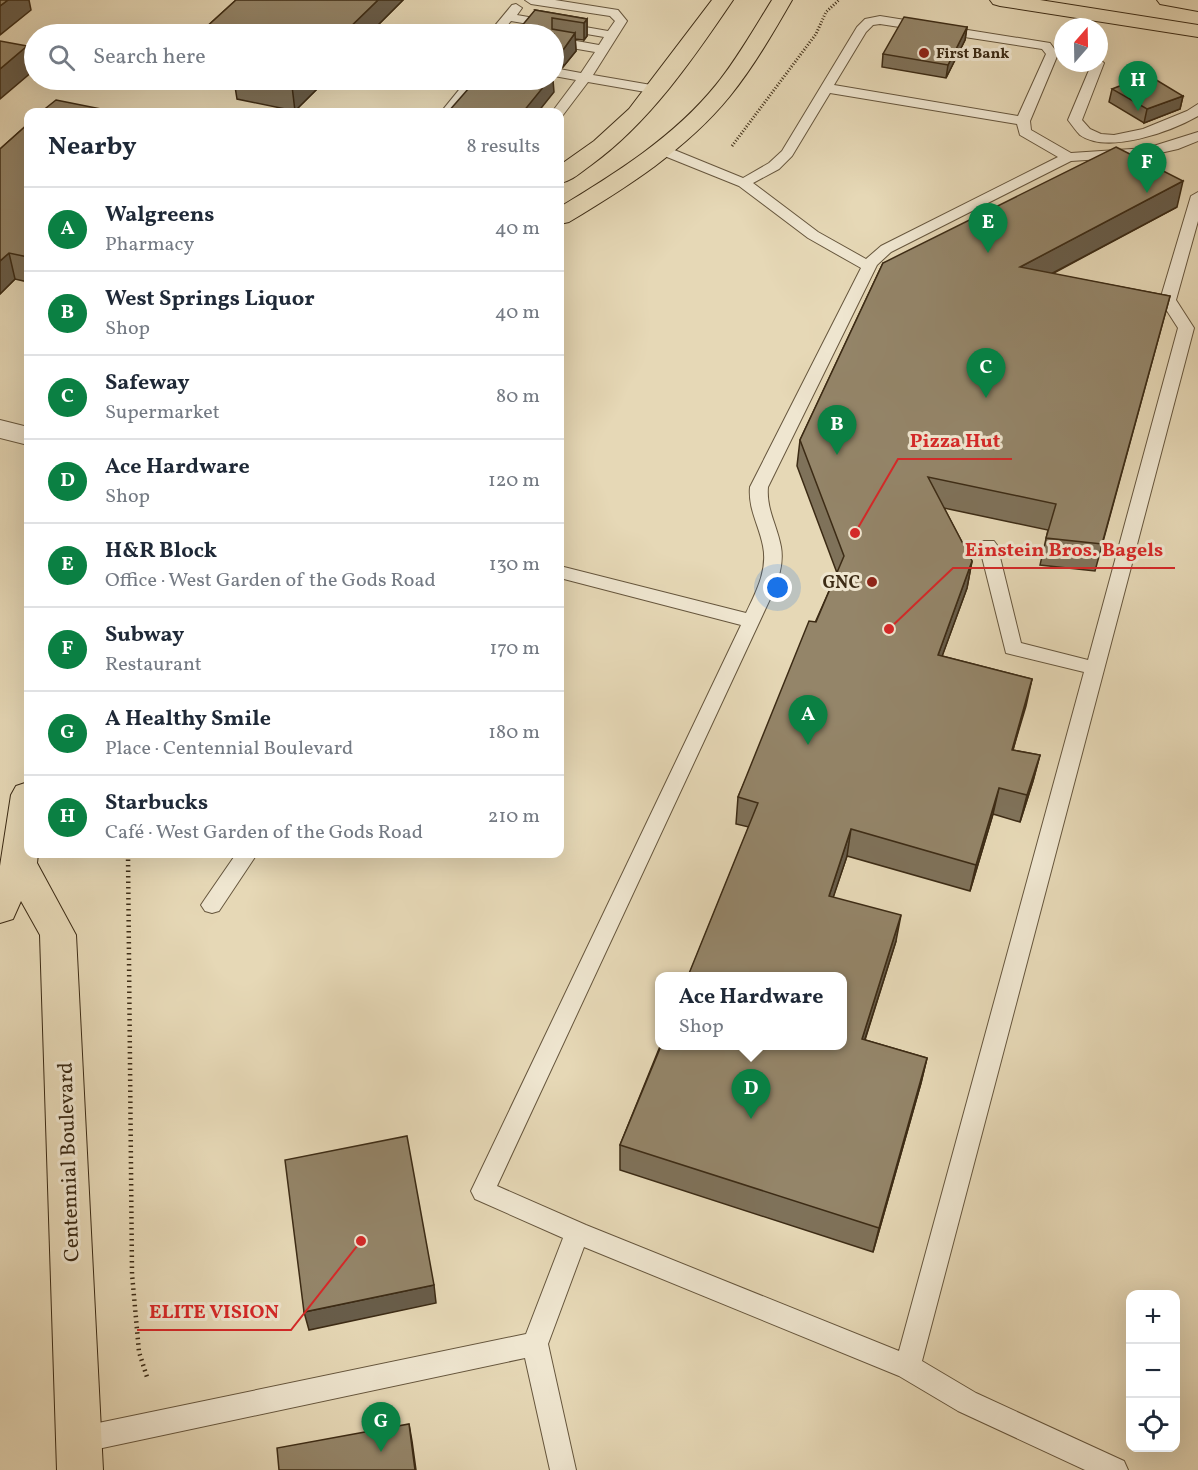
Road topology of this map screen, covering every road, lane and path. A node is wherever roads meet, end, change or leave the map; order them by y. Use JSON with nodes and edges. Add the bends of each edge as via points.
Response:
{"nodes":[{"id":1,"x":524,"y":0,"type":"edge"},
{"id":2,"x":531,"y":0,"type":"edge"},
{"id":3,"x":723,"y":0,"type":"edge"},
{"id":4,"x":782,"y":0,"type":"edge"},
{"id":5,"x":839,"y":0,"type":"edge"},
{"id":6,"x":1000,"y":0,"type":"edge"},
{"id":7,"x":1167,"y":0,"type":"edge"},
{"id":8,"x":1198,"y":5,"type":"edge"},
{"id":9,"x":508,"y":17,"type":"junction"},
{"id":10,"x":502,"y":24,"type":"edge"},
{"id":11,"x":548,"y":24,"type":"edge"},
{"id":12,"x":564,"y":27,"type":"edge"},
{"id":13,"x":1198,"y":31,"type":"edge"},
{"id":14,"x":612,"y":35,"type":"junction"},
{"id":15,"x":564,"y":43,"type":"edge"},
{"id":16,"x":602,"y":50,"type":"junction"},
{"id":17,"x":1094,"y":72,"type":"edge"},
{"id":18,"x":564,"y":74,"type":"edge"},
{"id":19,"x":584,"y":78,"type":"junction"},
{"id":20,"x":826,"y":88,"type":"junction"},
{"id":21,"x":465,"y":90,"type":"edge"},
{"id":22,"x":657,"y":90,"type":"junction"},
{"id":23,"x":450,"y":108,"type":"edge"},
{"id":24,"x":561,"y":108,"type":"edge"},
{"id":25,"x":1198,"y":108,"type":"edge"},
{"id":26,"x":1023,"y":121,"type":"junction"},
{"id":27,"x":1198,"y":135,"type":"edge"},
{"id":28,"x":732,"y":146,"type":"dead end"},
{"id":29,"x":662,"y":150,"type":"junction"},
{"id":30,"x":1101,"y":153,"type":"junction"},
{"id":31,"x":1068,"y":157,"type":"junction"},
{"id":32,"x":1133,"y":170,"type":"edge"},
{"id":33,"x":564,"y":173,"type":"edge"},
{"id":34,"x":744,"y":183,"type":"junction"},
{"id":35,"x":1193,"y":200,"type":"edge"},
{"id":36,"x":564,"y":214,"type":"edge"},
{"id":37,"x":869,"y":267,"type":"junction"},
{"id":38,"x":0,"y":429,"type":"edge"},
{"id":39,"x":24,"y":435,"type":"edge"},
{"id":40,"x":988,"y":545,"type":"dead end"},
{"id":41,"x":564,"y":573,"type":"edge"},
{"id":42,"x":752,"y":621,"type":"junction"},
{"id":43,"x":1095,"y":668,"type":"junction"},
{"id":44,"x":24,"y":825,"type":"edge"},
{"id":45,"x":128,"y":858,"type":"edge"},
{"id":46,"x":244,"y":858,"type":"edge"},
{"id":47,"x":19,"y":863,"type":"junction"},
{"id":48,"x":212,"y":905,"type":"dead end"},
{"id":49,"x":0,"y":909,"type":"edge"},
{"id":50,"x":577,"y":1233,"type":"junction"},
{"id":51,"x":535,"y":1344,"type":"junction"},
{"id":52,"x":908,"y":1367,"type":"junction"},
{"id":53,"x":147,"y":1377,"type":"dead end"},
{"id":54,"x":80,"y":1455,"type":"edge"},
{"id":55,"x":562,"y":1470,"type":"edge"},
{"id":56,"x":1115,"y":1470,"type":"edge"}],
"edges":[{"from":1,"to":9,"type":"lane"},
{"from":2,"to":14,"type":"lane","via":[[614,13],[621,21]]},
{"from":3,"to":22,"type":"main road"},
{"from":4,"to":29,"type":"main road","via":[[727,85]]},
{"from":5,"to":28,"type":"path","via":[[826,12],[816,34]]},
{"from":6,"to":13,"type":"main road"},
{"from":7,"to":8,"type":"main road"},
{"from":9,"to":10,"type":"lane"},
{"from":9,"to":11,"type":"lane"},
{"from":12,"to":14,"type":"lane"},
{"from":14,"to":16,"type":"lane"},
{"from":15,"to":16,"type":"lane"},
{"from":16,"to":19,"type":"lane"},
{"from":17,"to":25,"type":"lane","via":[[1075,120],[1088,134],[1117,140],[1192,114]]},
{"from":18,"to":19,"type":"lane"},
{"from":19,"to":22,"type":"lane"},
{"from":19,"to":24,"type":"lane"},
{"from":20,"to":26,"type":"lane"},
{"from":20,"to":26,"type":"lane","via":[[869,22],[891,20],[1046,46],[1052,54]]},
{"from":20,"to":34,"type":"lane","via":[[787,153],[774,166]]},
{"from":21,"to":23,"type":"lane"},
{"from":22,"to":33,"type":"main road","via":[[638,114]]},
{"from":26,"to":31,"type":"lane","via":[[1025,132]]},
{"from":27,"to":30,"type":"lane","via":[[1147,152]]},
{"from":29,"to":34,"type":"lane"},
{"from":29,"to":36,"type":"main road"},
{"from":30,"to":31,"type":"lane"},
{"from":30,"to":32,"type":"lane"},
{"from":31,"to":37,"type":"lane","via":[[886,249]]},
{"from":34,"to":37,"type":"lane","via":[[813,235]]},
{"from":35,"to":43,"type":"lane","via":[[1168,300],[1186,328]]},
{"from":37,"to":42,"type":"lane","via":[[759,487],[757,502],[773,552],[772,568]]},
{"from":38,"to":39,"type":"street"},
{"from":40,"to":43,"type":"lane","via":[[1012,648]]},
{"from":41,"to":42,"type":"lane"},
{"from":42,"to":50,"type":"lane","via":[[483,1191]]},
{"from":43,"to":52,"type":"lane"},
{"from":44,"to":47,"type":"main road"},
{"from":45,"to":53,"type":"path","via":[[132,1274],[139,1352]]},
{"from":46,"to":48,"type":"lane"},
{"from":47,"to":49,"type":"main road"},
{"from":47,"to":54,"type":"main road","name":"Centennial Boulevard","via":[[58,935]]},
{"from":50,"to":51,"type":"lane"},
{"from":50,"to":52,"type":"lane"},
{"from":51,"to":54,"type":"lane"},
{"from":51,"to":55,"type":"lane"},
{"from":52,"to":56,"type":"lane","via":[[967,1402]]}]}
